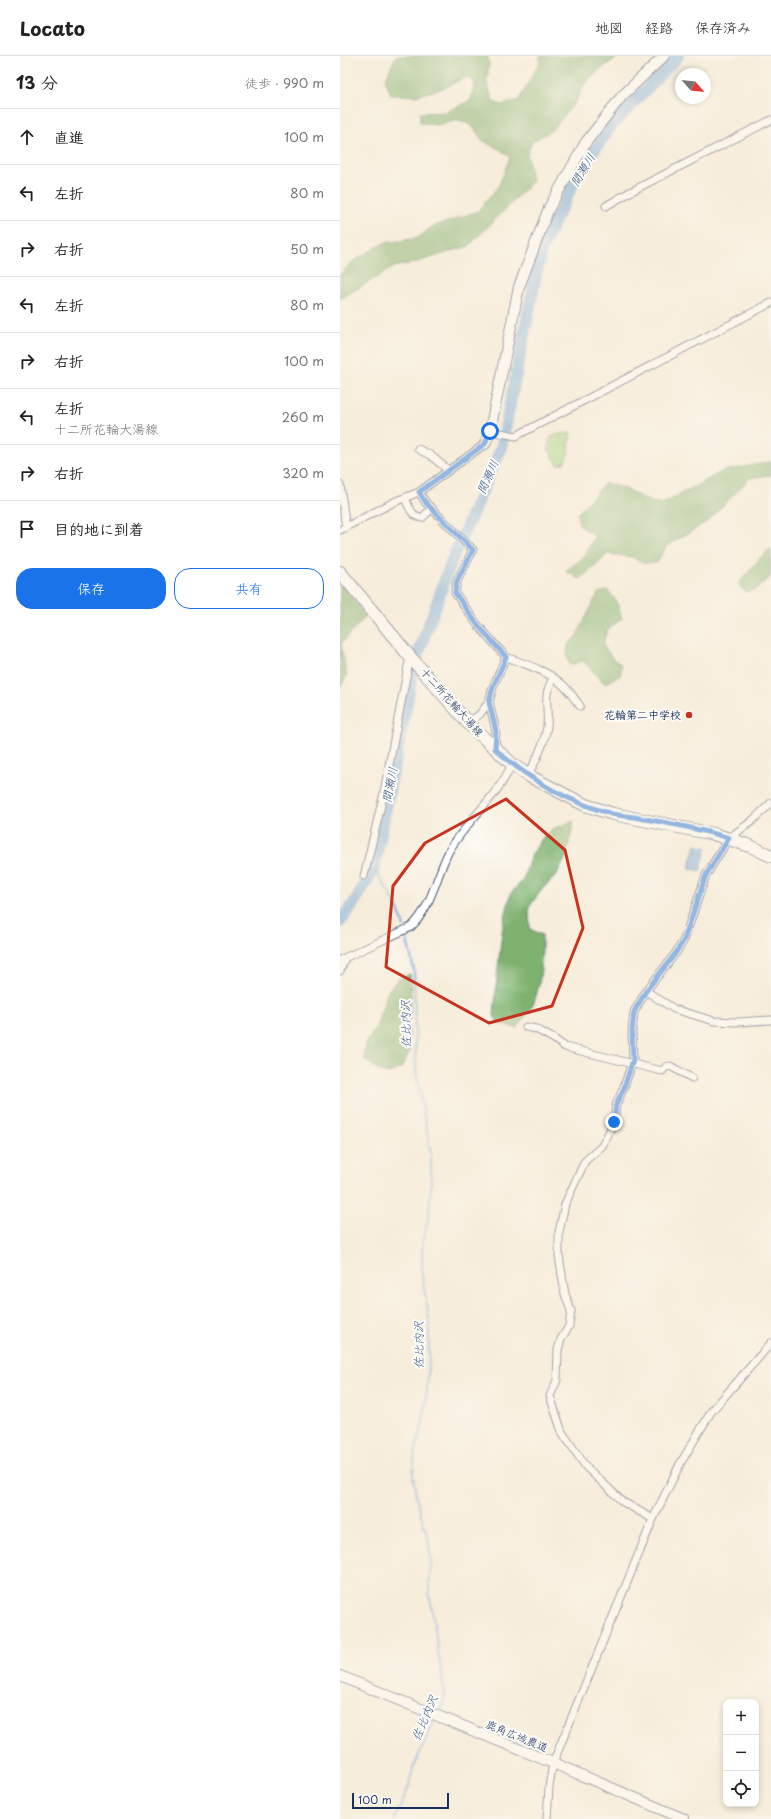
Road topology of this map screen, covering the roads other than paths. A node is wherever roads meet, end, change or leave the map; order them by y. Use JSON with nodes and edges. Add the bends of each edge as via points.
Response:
{"nodes":[{"id":1,"x":664,"y":56,"type":"edge"},
{"id":2,"x":771,"y":120,"type":"edge"},
{"id":3,"x":606,"y":206,"type":"dead end"},
{"id":4,"x":771,"y":303,"type":"edge"},
{"id":5,"x":492,"y":431,"type":"junction"},
{"id":6,"x":485,"y":444,"type":"joint"},
{"id":7,"x":418,"y":449,"type":"dead end"},
{"id":8,"x":448,"y":470,"type":"junction"},
{"id":9,"x":340,"y":485,"type":"edge"},
{"id":10,"x":419,"y":492,"type":"junction"},
{"id":11,"x":405,"y":498,"type":"junction"},
{"id":12,"x":432,"y":508,"type":"junction"},
{"id":13,"x":343,"y":529,"type":"edge"},
{"id":14,"x":340,"y":572,"type":"edge"},
{"id":15,"x":506,"y":657,"type":"junction"},
{"id":16,"x":411,"y":658,"type":"junction"},
{"id":17,"x":553,"y":678,"type":"junction"},
{"id":18,"x":489,"y":702,"type":"junction"},
{"id":19,"x":580,"y":706,"type":"dead end"},
{"id":20,"x":468,"y":723,"type":"junction"},
{"id":21,"x":495,"y":749,"type":"junction"},
{"id":22,"x":512,"y":764,"type":"junction"},
{"id":23,"x":528,"y":775,"type":"junction"},
{"id":24,"x":771,"y":803,"type":"edge"},
{"id":25,"x":729,"y":838,"type":"junction"},
{"id":26,"x":771,"y":856,"type":"edge"},
{"id":27,"x":364,"y":876,"type":"dead end"},
{"id":28,"x":342,"y":959,"type":"edge"},
{"id":29,"x":340,"y":971,"type":"edge"},
{"id":30,"x":646,"y":991,"type":"junction"},
{"id":31,"x":771,"y":1020,"type":"edge"},
{"id":32,"x":526,"y":1027,"type":"dead end"},
{"id":33,"x":632,"y":1064,"type":"junction"},
{"id":34,"x":692,"y":1078,"type":"dead end"},
{"id":35,"x":771,"y":1343,"type":"edge"},
{"id":36,"x":653,"y":1519,"type":"junction"},
{"id":37,"x":340,"y":1676,"type":"edge"},
{"id":38,"x":553,"y":1763,"type":"junction"},
{"id":39,"x":547,"y":1819,"type":"edge"},
{"id":40,"x":684,"y":1819,"type":"edge"}],
"edges":[{"from":1,"to":5,"type":"street","via":[[622,96],[586,142],[549,208],[519,287]]},
{"from":2,"to":3,"type":"street"},
{"from":4,"to":5,"type":"street","via":[[516,436]]},
{"from":5,"to":6,"type":"street"},
{"from":6,"to":8,"type":"street"},
{"from":7,"to":8,"type":"street"},
{"from":8,"to":10,"type":"street"},
{"from":9,"to":13,"type":"street"},
{"from":10,"to":11,"type":"street"},
{"from":10,"to":12,"type":"street"},
{"from":11,"to":12,"type":"street","via":[[417,517],[422,518]]},
{"from":11,"to":13,"type":"street"},
{"from":12,"to":15,"type":"street","via":[[473,550],[457,581],[455,593],[477,624]]},
{"from":14,"to":16,"type":"main road","name":"十二所花輪大湯線"},
{"from":15,"to":17,"type":"street"},
{"from":15,"to":18,"type":"street"},
{"from":16,"to":20,"type":"main road","name":"十二所花輪大湯線"},
{"from":16,"to":27,"type":"street"},
{"from":17,"to":19,"type":"street"},
{"from":17,"to":23,"type":"street","via":[[547,688],[547,726],[542,745]]},
{"from":18,"to":20,"type":"street","via":[[480,714]]},
{"from":18,"to":21,"type":"street","via":[[496,731]]},
{"from":20,"to":21,"type":"main road","name":"十二所花輪大湯線"},
{"from":21,"to":22,"type":"main road","name":"十二所花輪大湯線"},
{"from":22,"to":23,"type":"main road","name":"十二所花輪大湯線"},
{"from":22,"to":28,"type":"street","via":[[501,784],[450,851],[425,911],[411,927]]},
{"from":23,"to":25,"type":"main road","name":"十二所花輪大湯線","via":[[585,805],[613,814]]},
{"from":24,"to":25,"type":"street"},
{"from":25,"to":26,"type":"main road","name":"十二所花輪大湯線"},
{"from":25,"to":30,"type":"street","via":[[706,875],[684,940]]},
{"from":28,"to":29,"type":"street"},
{"from":30,"to":31,"type":"street","via":[[674,1009],[714,1021]]},
{"from":30,"to":33,"type":"street","via":[[634,1012]]},
{"from":32,"to":33,"type":"street","via":[[536,1029],[565,1047]]},
{"from":33,"to":34,"type":"street","via":[[662,1071],[670,1066]]},
{"from":33,"to":36,"type":"street","via":[[616,1105],[614,1122],[602,1146],[585,1161],[565,1204],[560,1232],[560,1256],[565,1294],[571,1311],[558,1350],[557,1380],[550,1396],[562,1432],[586,1467],[623,1502]]},
{"from":35,"to":36,"type":"street","via":[[711,1412],[680,1464]]},
{"from":36,"to":38,"type":"street"},
{"from":37,"to":38,"type":"street","name":"鹿角広域農道"},
{"from":38,"to":39,"type":"street"},
{"from":38,"to":40,"type":"street","name":"鹿角広域農道"}]}
